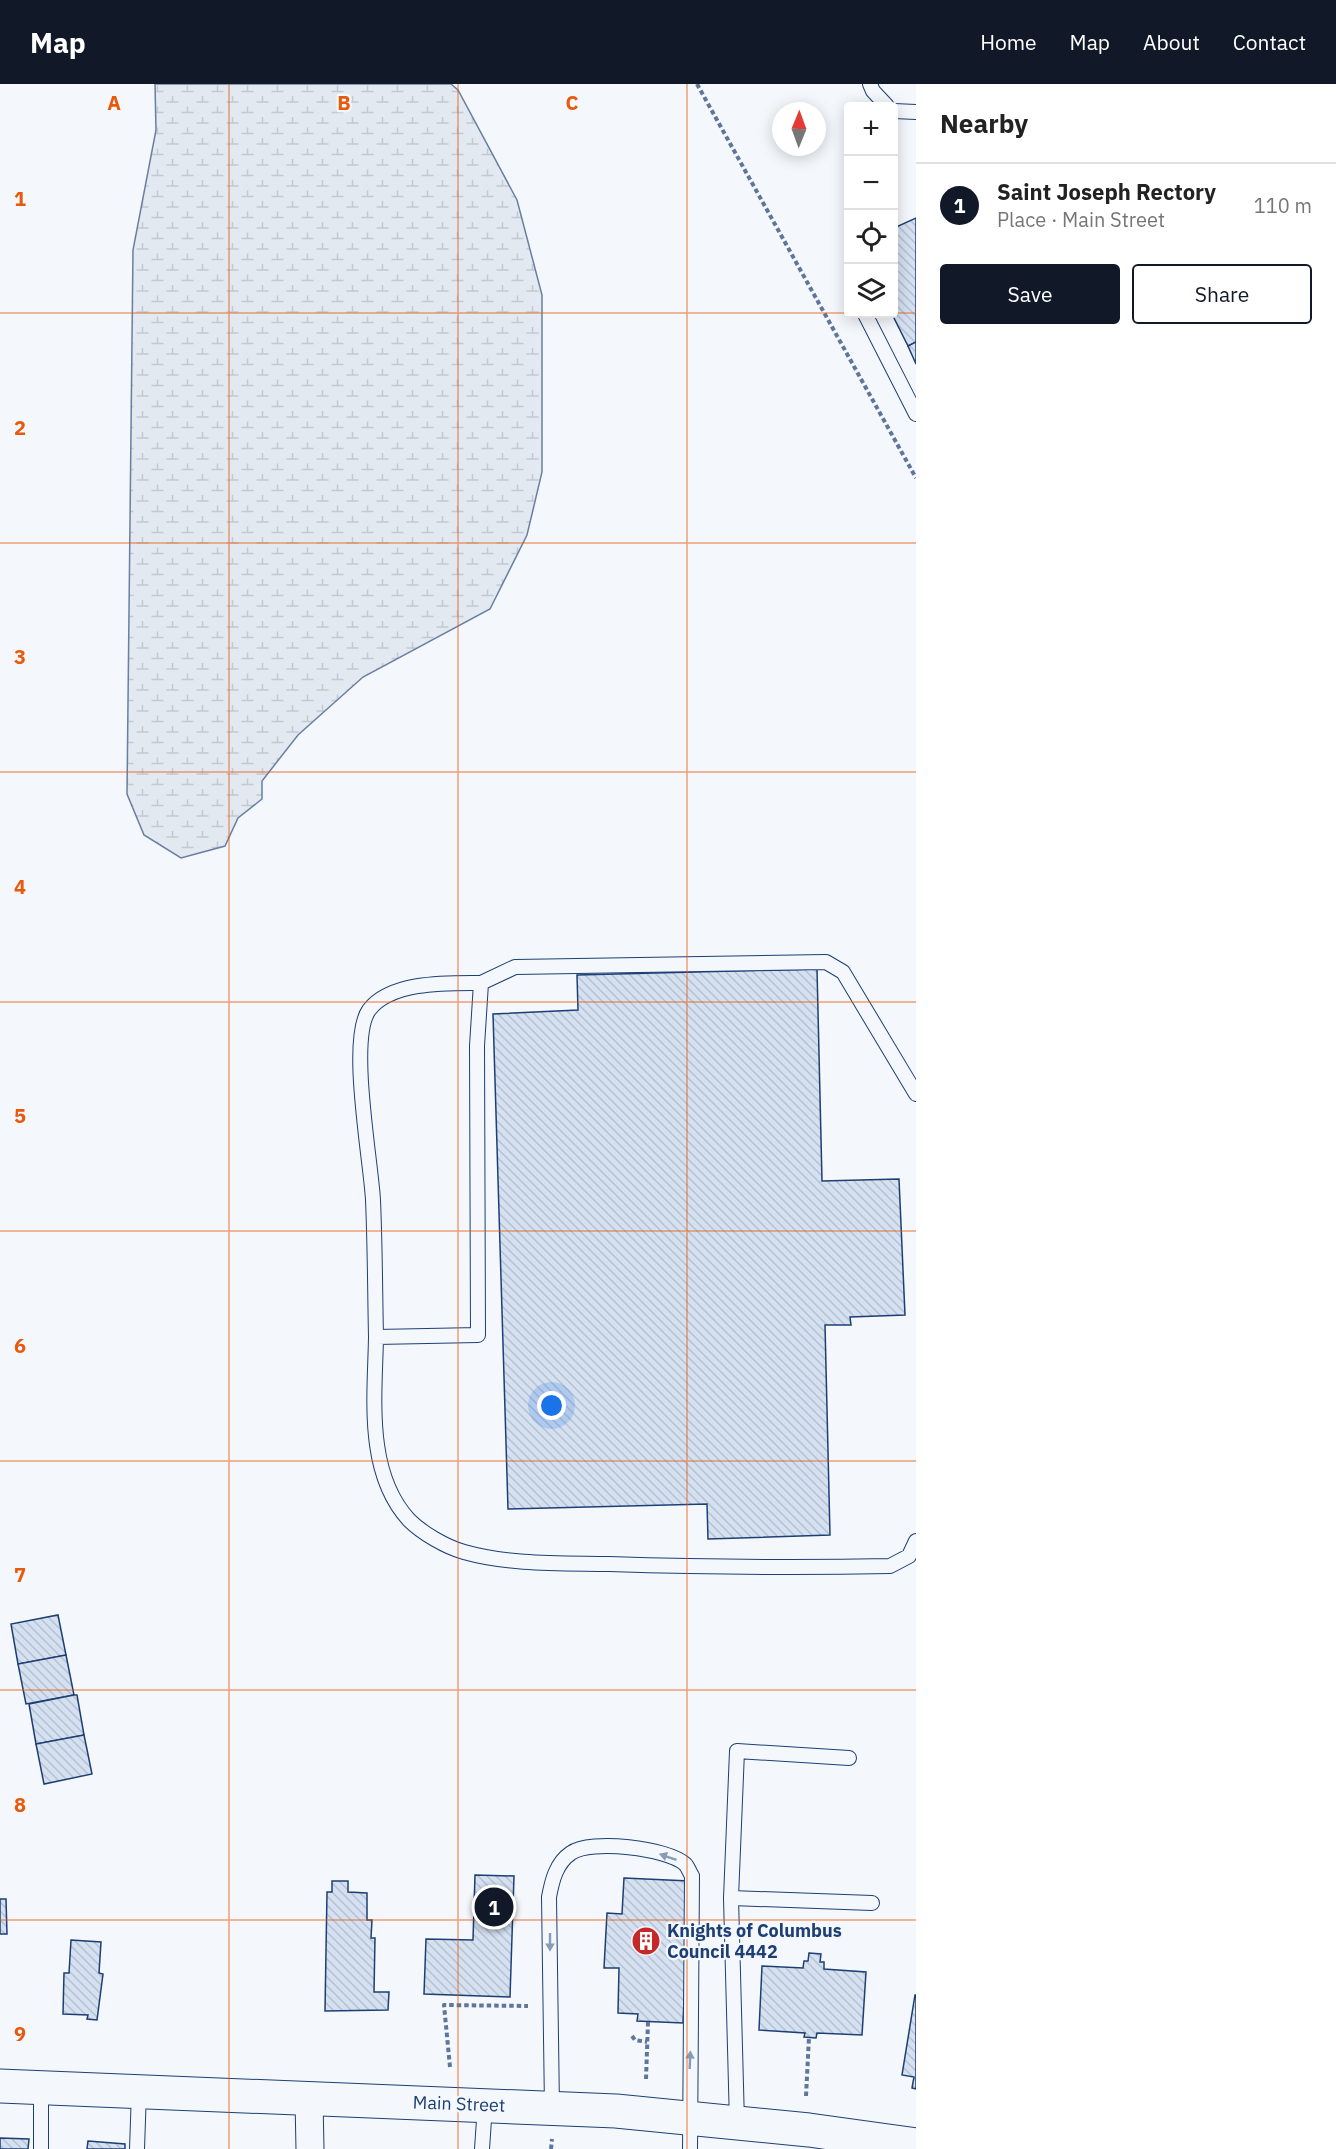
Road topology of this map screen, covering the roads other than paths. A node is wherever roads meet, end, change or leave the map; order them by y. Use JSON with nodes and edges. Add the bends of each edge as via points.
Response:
{"nodes":[{"id":1,"x":870,"y":84,"type":"edge"},
{"id":2,"x":883,"y":102,"type":"edge"},
{"id":3,"x":898,"y":111,"type":"edge"},
{"id":4,"x":916,"y":112,"type":"edge"},
{"id":5,"x":867,"y":318,"type":"edge"},
{"id":6,"x":916,"y":414,"type":"edge"},
{"id":7,"x":481,"y":983,"type":"junction"},
{"id":8,"x":916,"y":1094,"type":"edge"},
{"id":9,"x":376,"y":1337,"type":"junction"},
{"id":10,"x":916,"y":1541,"type":"edge"},
{"id":11,"x":849,"y":1758,"type":"dead end"},
{"id":12,"x":731,"y":1898,"type":"junction"},
{"id":13,"x":873,"y":1903,"type":"dead end"},
{"id":14,"x":0,"y":2086,"type":"edge"},
{"id":15,"x":42,"y":2087,"type":"junction"},
{"id":16,"x":139,"y":2091,"type":"junction"},
{"id":17,"x":309,"y":2099,"type":"junction"},
{"id":18,"x":484,"y":2105,"type":"junction"},
{"id":19,"x":552,"y":2109,"type":"junction"},
{"id":20,"x":737,"y":2123,"type":"junction"},
{"id":21,"x":690,"y":2134,"type":"edge"},
{"id":22,"x":857,"y":2143,"type":"edge"},
{"id":23,"x":916,"y":2145,"type":"edge"},
{"id":24,"x":41,"y":2149,"type":"edge"},
{"id":25,"x":137,"y":2149,"type":"edge"},
{"id":26,"x":310,"y":2149,"type":"edge"},
{"id":27,"x":482,"y":2149,"type":"edge"}],
"edges":[{"from":1,"to":2,"type":"lane"},
{"from":3,"to":4,"type":"lane"},
{"from":5,"to":6,"type":"lane"},
{"from":7,"to":8,"type":"lane","via":[[515,967],[826,962],[843,972]]},
{"from":7,"to":9,"type":"lane","via":[[423,984],[390,995],[369,1010],[362,1027],[363,1100],[373,1198]]},
{"from":7,"to":9,"type":"lane","via":[[477,1046],[478,1335]]},
{"from":9,"to":10,"type":"lane","via":[[375,1422],[382,1466],[392,1495],[410,1520],[464,1552],[530,1562],[750,1569],[890,1566],[909,1556]]},
{"from":11,"to":12,"type":"lane","via":[[737,1751]]},
{"from":12,"to":13,"type":"lane"},
{"from":12,"to":20,"type":"lane"},
{"from":14,"to":15,"type":"main road","name":"Main Street"},
{"from":15,"to":16,"type":"main road","name":"Main Street"},
{"from":15,"to":24,"type":"lane"},
{"from":16,"to":17,"type":"main road","name":"Main Street"},
{"from":16,"to":25,"type":"lane"},
{"from":17,"to":18,"type":"main road","name":"Main Street"},
{"from":17,"to":26,"type":"street"},
{"from":18,"to":19,"type":"main road","name":"Main Street"},
{"from":18,"to":27,"type":"lane"},
{"from":19,"to":21,"type":"main road","name":"Main Street"},
{"from":21,"to":19,"type":"lane","one_way":true,"via":[[692,1876],[685,1864],[644,1850],[589,1846],[573,1851],[562,1861],[552,1880]]},
{"from":20,"to":21,"type":"main road","name":"Main Street"},
{"from":20,"to":22,"type":"main road","name":"Main Street"},
{"from":22,"to":23,"type":"main road","name":"Main Street"}]}
